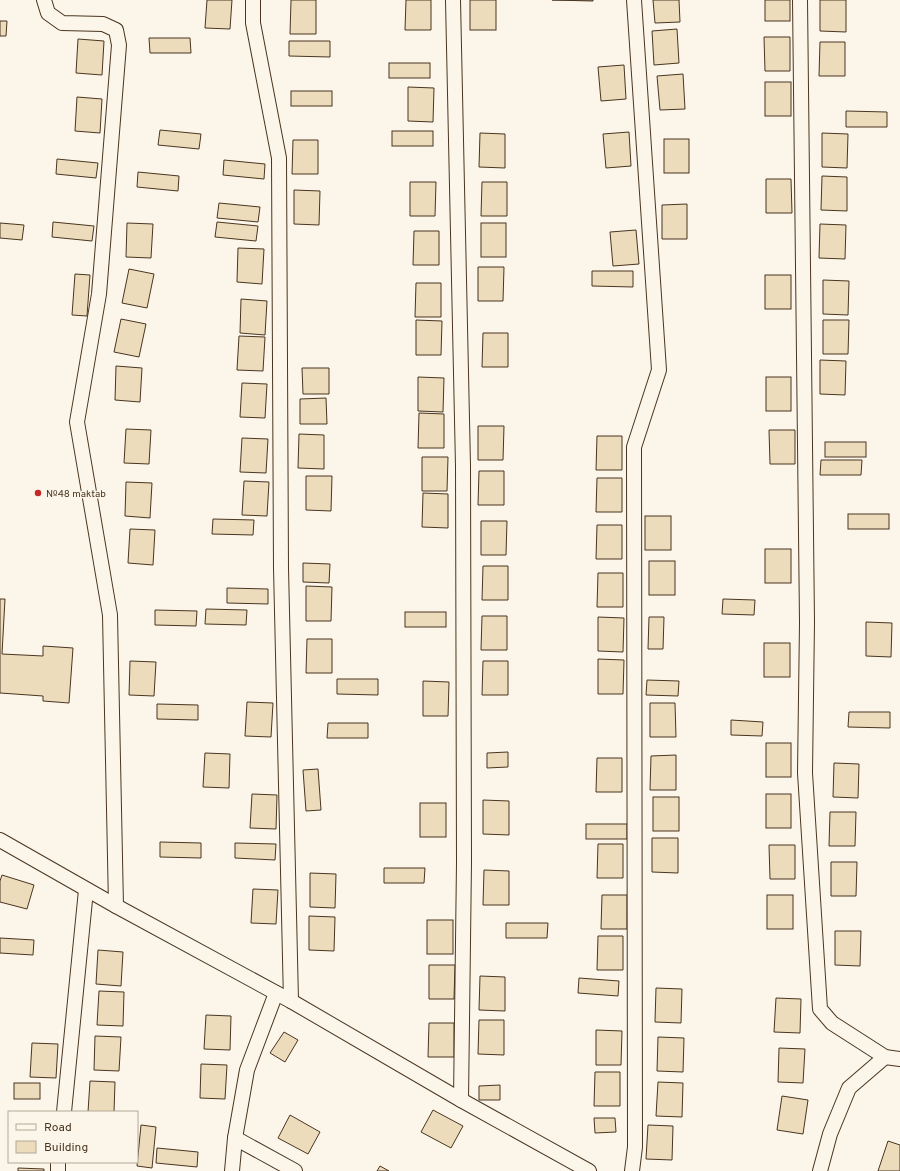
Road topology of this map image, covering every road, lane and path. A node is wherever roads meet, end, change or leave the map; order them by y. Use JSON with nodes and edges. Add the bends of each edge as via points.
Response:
{"nodes":[{"id":1,"x":44,"y":0,"type":"edge"},
{"id":2,"x":253,"y":0,"type":"edge"},
{"id":3,"x":453,"y":0,"type":"edge"},
{"id":4,"x":634,"y":0,"type":"edge"},
{"id":5,"x":800,"y":0,"type":"edge"},
{"id":6,"x":0,"y":840,"type":"edge"},
{"id":7,"x":86,"y":890,"type":"junction"},
{"id":8,"x":116,"y":906,"type":"junction"},
{"id":9,"x":276,"y":993,"type":"junction"},
{"id":10,"x":291,"y":1002,"type":"junction"},
{"id":11,"x":885,"y":1057,"type":"junction"},
{"id":12,"x":900,"y":1059,"type":"edge"},
{"id":13,"x":461,"y":1100,"type":"junction"},
{"id":14,"x":64,"y":1111,"type":"edge"},
{"id":15,"x":235,"y":1138,"type":"junction"},
{"id":16,"x":232,"y":1171,"type":"edge"},
{"id":17,"x":295,"y":1171,"type":"edge"},
{"id":18,"x":589,"y":1171,"type":"edge"},
{"id":19,"x":632,"y":1171,"type":"edge"},
{"id":20,"x":820,"y":1171,"type":"edge"}],
"edges":[{"from":1,"to":8,"type":"street","via":[[48,13],[62,23],[103,24],[116,30],[119,45],[99,294],[77,422],[110,615]]},
{"from":2,"to":10,"type":"street","via":[[253,23],[279,158],[281,568]]},
{"from":3,"to":13,"type":"street","via":[[463,466],[464,862]]},
{"from":4,"to":19,"type":"street","via":[[659,370],[634,447],[635,1147]]},
{"from":5,"to":11,"type":"street","via":[[806,606],[805,773],[820,1009],[832,1023]]},
{"from":6,"to":7,"type":"street"},
{"from":7,"to":8,"type":"street"},
{"from":7,"to":14,"type":"street"},
{"from":8,"to":9,"type":"street"},
{"from":9,"to":10,"type":"street"},
{"from":9,"to":15,"type":"street","via":[[247,1070]]},
{"from":10,"to":13,"type":"street"},
{"from":11,"to":12,"type":"street"},
{"from":11,"to":20,"type":"street","via":[[849,1088],[830,1134]]},
{"from":13,"to":18,"type":"street"},
{"from":15,"to":16,"type":"street"},
{"from":15,"to":17,"type":"street"}]}
